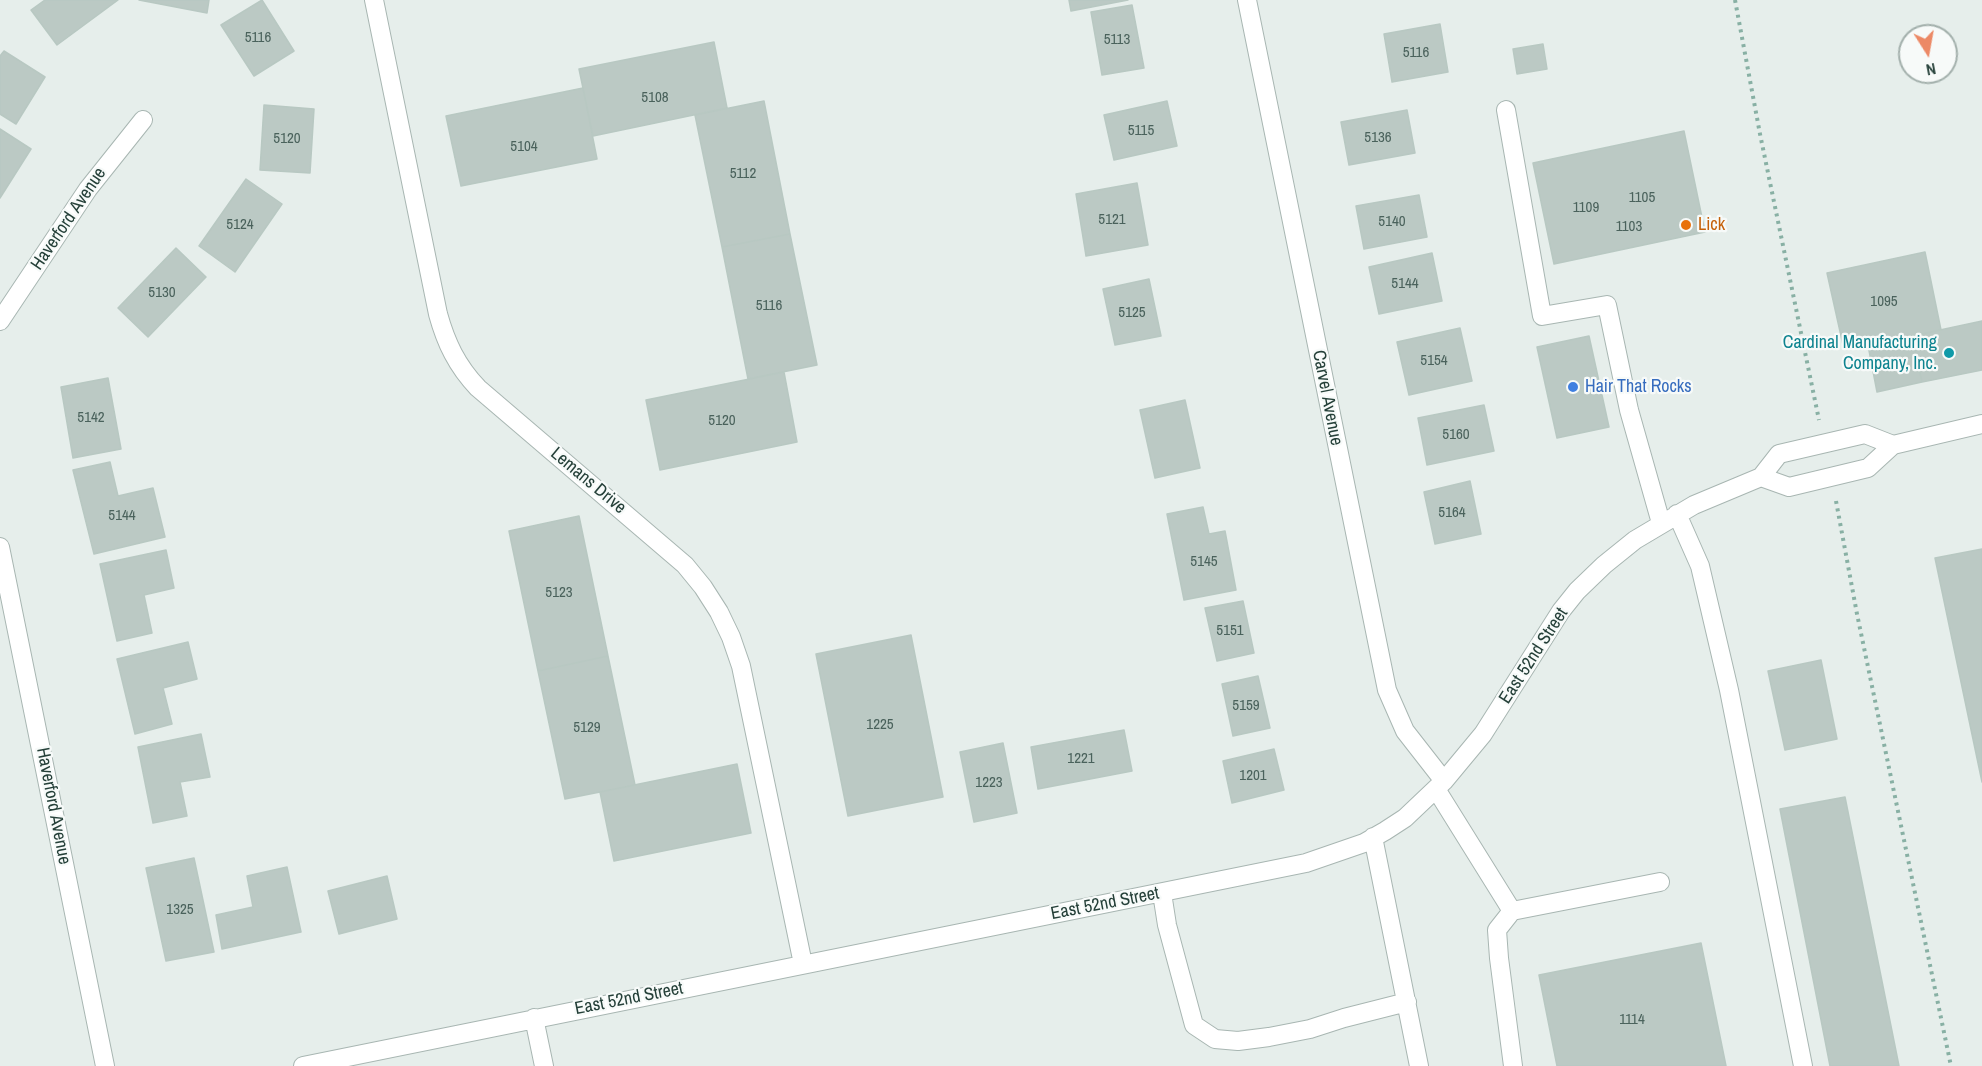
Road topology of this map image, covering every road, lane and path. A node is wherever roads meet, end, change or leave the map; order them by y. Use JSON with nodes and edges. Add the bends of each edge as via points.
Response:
{"nodes":[{"id":1,"x":374,"y":0,"type":"edge"},
{"id":2,"x":1246,"y":0,"type":"edge"},
{"id":3,"x":1735,"y":0,"type":"edge"},
{"id":4,"x":1506,"y":110,"type":"dead end"},
{"id":5,"x":143,"y":120,"type":"dead end"},
{"id":6,"x":0,"y":321,"type":"edge"},
{"id":7,"x":1819,"y":422,"type":"dead end"},
{"id":8,"x":1982,"y":423,"type":"edge"},
{"id":9,"x":1893,"y":445,"type":"junction"},
{"id":10,"x":1761,"y":477,"type":"junction"},
{"id":11,"x":1834,"y":490,"type":"dead end"},
{"id":12,"x":1677,"y":514,"type":"junction"},
{"id":13,"x":1660,"y":523,"type":"junction"},
{"id":14,"x":0,"y":547,"type":"edge"},
{"id":15,"x":1440,"y":785,"type":"junction"},
{"id":16,"x":1373,"y":837,"type":"junction"},
{"id":17,"x":1660,"y":882,"type":"dead end"},
{"id":18,"x":1162,"y":893,"type":"junction"},
{"id":19,"x":1512,"y":911,"type":"junction"},
{"id":20,"x":803,"y":964,"type":"junction"},
{"id":21,"x":1407,"y":1002,"type":"junction"},
{"id":22,"x":534,"y":1018,"type":"junction"},
{"id":23,"x":105,"y":1066,"type":"edge"},
{"id":24,"x":303,"y":1066,"type":"edge"},
{"id":25,"x":544,"y":1066,"type":"edge"},
{"id":26,"x":1419,"y":1066,"type":"edge"},
{"id":27,"x":1513,"y":1066,"type":"edge"},
{"id":28,"x":1803,"y":1066,"type":"edge"},
{"id":29,"x":1951,"y":1066,"type":"edge"}],
"edges":[{"from":1,"to":20,"type":"street","name":"Lemans Drive","via":[[438,314],[455,359],[478,388],[674,554],[711,598],[741,666]]},
{"from":2,"to":15,"type":"street","name":"Carvel Avenue","via":[[1387,690],[1405,731]]},
{"from":3,"to":7,"type":"path"},
{"from":4,"to":13,"type":"street","via":[[1542,316],[1607,305],[1629,410]]},
{"from":5,"to":6,"type":"street","name":"Haverford Avenue","via":[[88,189]]},
{"from":8,"to":9,"type":"street"},
{"from":9,"to":10,"type":"street","via":[[1868,468],[1789,487]]},
{"from":9,"to":10,"type":"street","via":[[1865,434],[1823,443],[1779,454]]},
{"from":10,"to":12,"type":"street","name":"East 52nd Street"},
{"from":11,"to":29,"type":"path"},
{"from":12,"to":13,"type":"street","name":"East 52nd Street"},
{"from":12,"to":28,"type":"street","via":[[1700,566],[1727,678]]},
{"from":13,"to":15,"type":"street","name":"East 52nd Street","via":[[1604,565],[1577,591],[1483,734]]},
{"from":14,"to":23,"type":"street","name":"Haverford Avenue"},
{"from":15,"to":16,"type":"street","name":"East 52nd Street","via":[[1405,818]]},
{"from":15,"to":19,"type":"street","name":"Carvel Avenue"},
{"from":16,"to":18,"type":"street","name":"East 52nd Street","via":[[1306,863]]},
{"from":16,"to":21,"type":"street"},
{"from":17,"to":19,"type":"street"},
{"from":18,"to":20,"type":"street","name":"East 52nd Street"},
{"from":18,"to":21,"type":"street","via":[[1194,1025],[1215,1039],[1248,1040],[1310,1029]]},
{"from":19,"to":27,"type":"street","via":[[1497,930]]},
{"from":20,"to":22,"type":"street","name":"East 52nd Street"},
{"from":21,"to":26,"type":"street"},
{"from":22,"to":24,"type":"street","name":"East 52nd Street"},
{"from":22,"to":25,"type":"street"}]}
